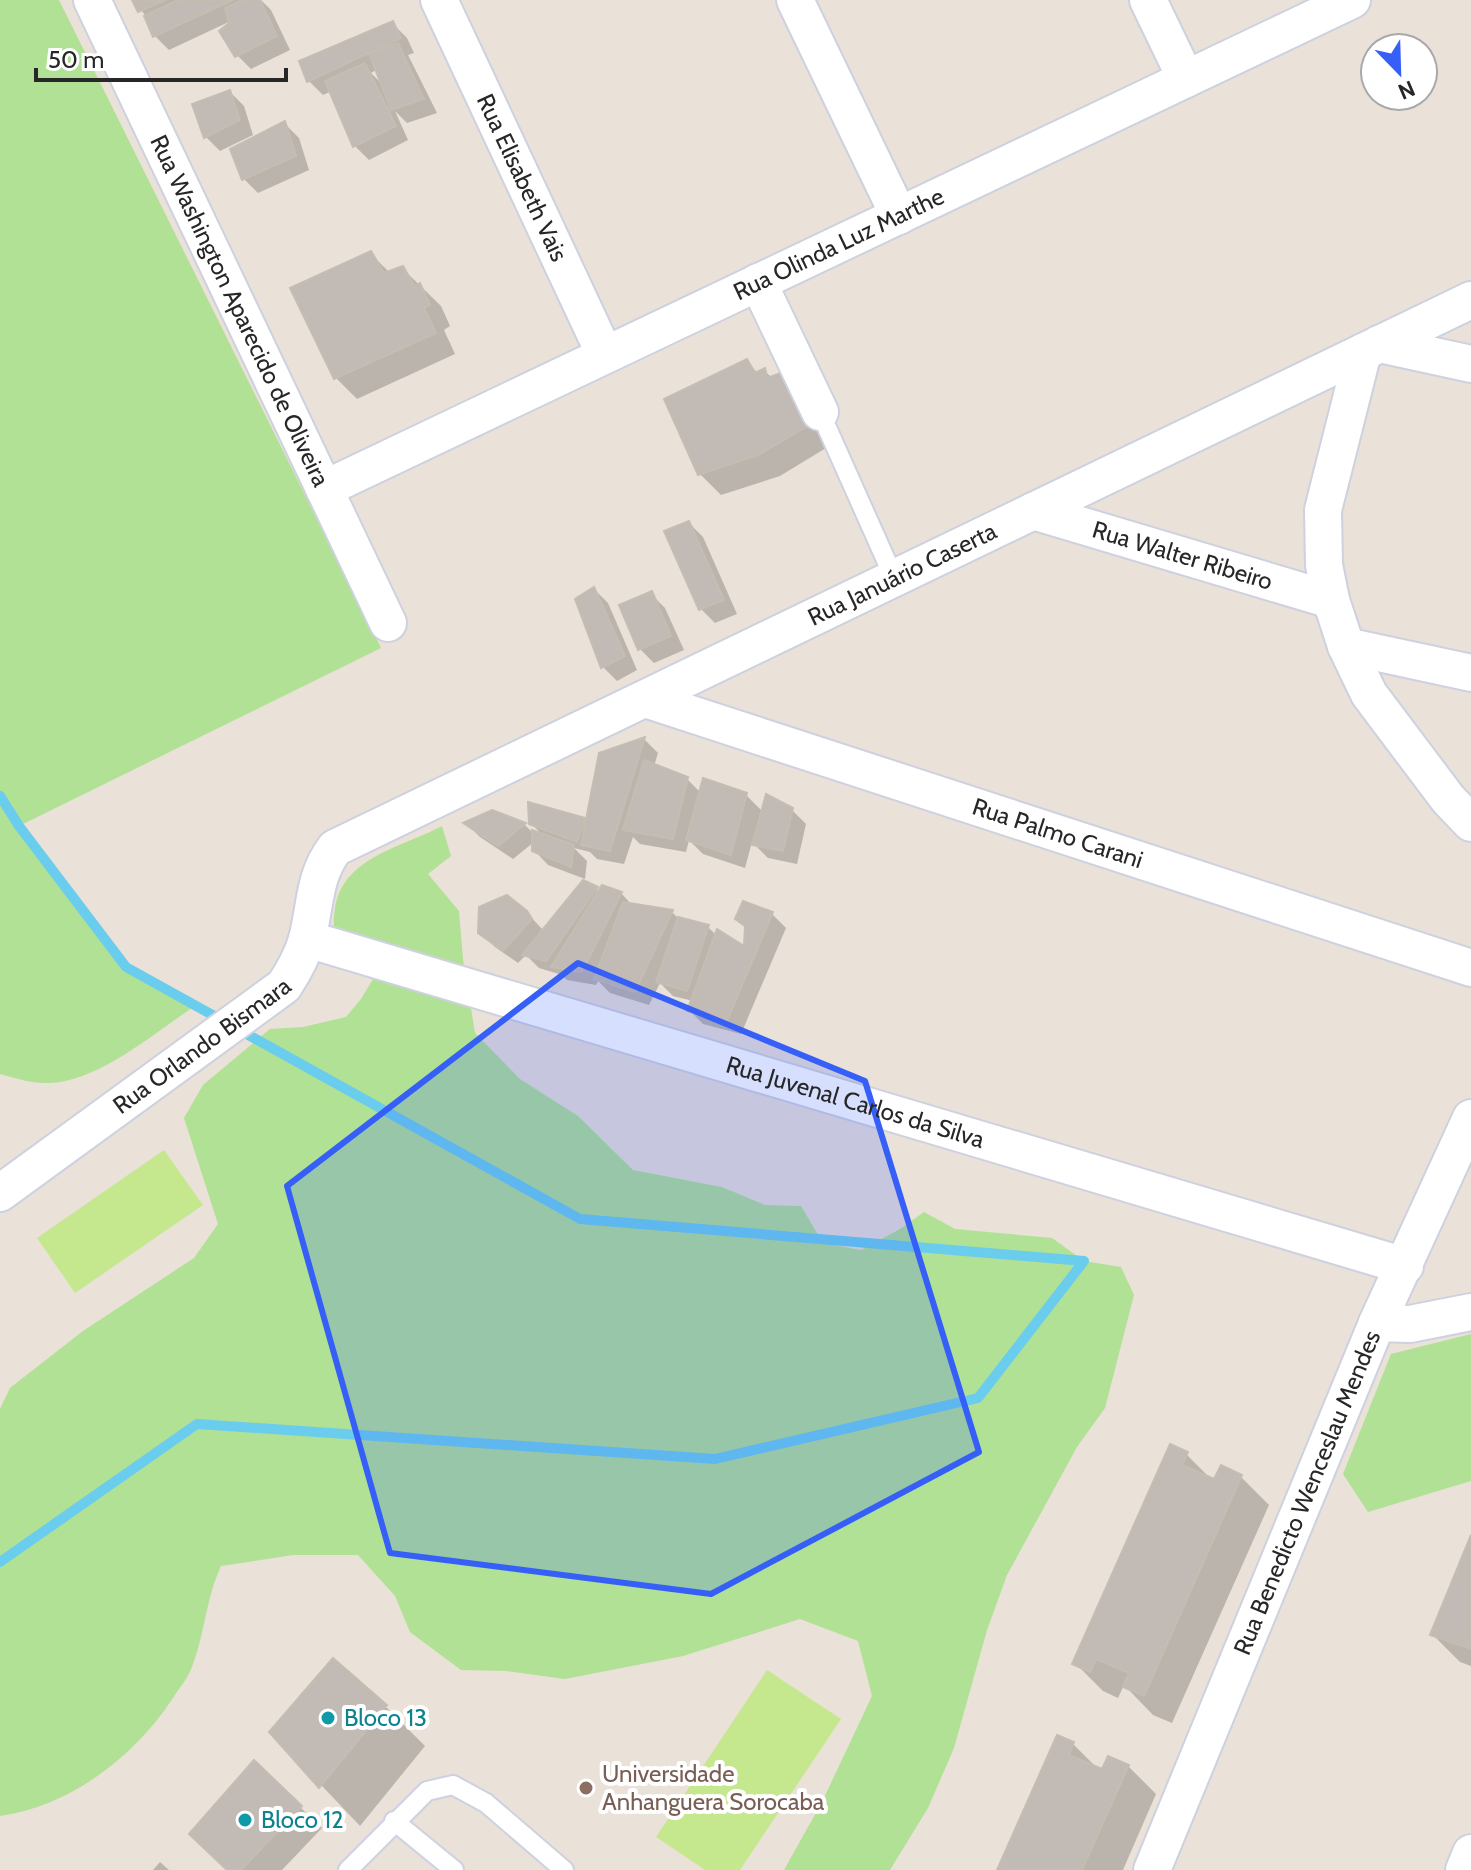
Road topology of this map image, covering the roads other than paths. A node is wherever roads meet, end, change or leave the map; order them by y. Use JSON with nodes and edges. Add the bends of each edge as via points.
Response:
{"nodes":[{"id":1,"x":92,"y":0,"type":"edge"},
{"id":2,"x":439,"y":0,"type":"edge"},
{"id":3,"x":795,"y":0,"type":"edge"},
{"id":4,"x":1148,"y":0,"type":"edge"},
{"id":5,"x":1352,"y":0,"type":"edge"},
{"id":6,"x":1186,"y":79,"type":"junction"},
{"id":7,"x":899,"y":216,"type":"junction"},
{"id":8,"x":758,"y":282,"type":"junction"},
{"id":9,"x":1471,"y":300,"type":"edge"},
{"id":10,"x":1371,"y":348,"type":"junction"},
{"id":11,"x":605,"y":355,"type":"junction"},
{"id":12,"x":1471,"y":364,"type":"edge"},
{"id":13,"x":820,"y":412,"type":"joint"},
{"id":14,"x":324,"y":489,"type":"junction"},
{"id":15,"x":1033,"y":511,"type":"junction"},
{"id":16,"x":894,"y":578,"type":"junction"},
{"id":17,"x":1331,"y":600,"type":"junction"},
{"id":18,"x":388,"y":623,"type":"dead end"},
{"id":19,"x":1346,"y":646,"type":"junction"},
{"id":20,"x":1471,"y":673,"type":"edge"},
{"id":21,"x":645,"y":699,"type":"junction"},
{"id":22,"x":1471,"y":823,"type":"edge"},
{"id":23,"x":335,"y":848,"type":"joint"},
{"id":24,"x":307,"y":939,"type":"junction"},
{"id":25,"x":1471,"y":968,"type":"edge"},
{"id":26,"x":1471,"y":1118,"type":"edge"},
{"id":27,"x":0,"y":1155,"type":"edge"},
{"id":28,"x":38,"y":1166,"type":"junction"},
{"id":29,"x":0,"y":1193,"type":"edge"},
{"id":30,"x":1405,"y":1266,"type":"junction"},
{"id":31,"x":1471,"y":1312,"type":"edge"},
{"id":32,"x":1377,"y":1323,"type":"junction"},
{"id":33,"x":394,"y":1821,"type":"junction"},
{"id":34,"x":1471,"y":1853,"type":"edge"},
{"id":35,"x":350,"y":1869,"type":"edge"},
{"id":36,"x":454,"y":1870,"type":"edge"},
{"id":37,"x":564,"y":1870,"type":"edge"},
{"id":38,"x":1152,"y":1870,"type":"edge"},
{"id":39,"x":1464,"y":1870,"type":"edge"}],
"edges":[{"from":1,"to":14,"type":"street","name":"Rua Washington Aparecido de Oliveira"},
{"from":2,"to":11,"type":"street","name":"Rua Elisabeth Vais"},
{"from":3,"to":7,"type":"street"},
{"from":4,"to":6,"type":"street"},
{"from":5,"to":6,"type":"street","name":"Rua Olinda Luz Marthe"},
{"from":6,"to":7,"type":"street","name":"Rua Olinda Luz Marthe"},
{"from":7,"to":8,"type":"street","name":"Rua Olinda Luz Marthe"},
{"from":8,"to":11,"type":"street","name":"Rua Olinda Luz Marthe"},
{"from":8,"to":13,"type":"street"},
{"from":9,"to":10,"type":"street","name":"Rua Januário Caserta"},
{"from":10,"to":12,"type":"street"},
{"from":10,"to":15,"type":"street","name":"Rua Januário Caserta"},
{"from":10,"to":17,"type":"street","via":[[1323,510]]},
{"from":11,"to":14,"type":"street","name":"Rua Olinda Luz Marthe"},
{"from":13,"to":16,"type":"lane"},
{"from":14,"to":18,"type":"street","name":"Rua Washington Aparecido de Oliveira"},
{"from":15,"to":16,"type":"street","name":"Rua Januário Caserta"},
{"from":15,"to":17,"type":"street","name":"Rua Walter Ribeiro"},
{"from":16,"to":21,"type":"street","name":"Rua Januário Caserta"},
{"from":17,"to":19,"type":"street"},
{"from":19,"to":20,"type":"street"},
{"from":19,"to":22,"type":"street","via":[[1369,694]]},
{"from":21,"to":23,"type":"street","name":"Rua Januário Caserta"},
{"from":21,"to":25,"type":"street","name":"Rua Palmo Carani"},
{"from":23,"to":24,"type":"street","name":"Rua Orlando Bismara","via":[[321,866]]},
{"from":24,"to":28,"type":"street","name":"Rua Orlando Bismara","via":[[284,986]]},
{"from":24,"to":30,"type":"street","name":"Rua Juvenal Carlos da Silva"},
{"from":26,"to":30,"type":"street","name":"Rua Benedicto Wenceslau Mendes"},
{"from":27,"to":28,"type":"street"},
{"from":28,"to":29,"type":"street","name":"Rua Orlando Bismara"},
{"from":30,"to":32,"type":"street","name":"Rua Benedicto Wenceslau Mendes"},
{"from":31,"to":32,"type":"street","via":[[1410,1324]]},
{"from":32,"to":38,"type":"street","name":"Rua Benedicto Wenceslau Mendes"},
{"from":33,"to":35,"type":"lane"},
{"from":33,"to":36,"type":"lane"},
{"from":33,"to":37,"type":"lane","via":[[427,1791],[453,1785],[486,1803]]},
{"from":34,"to":39,"type":"street"}]}
